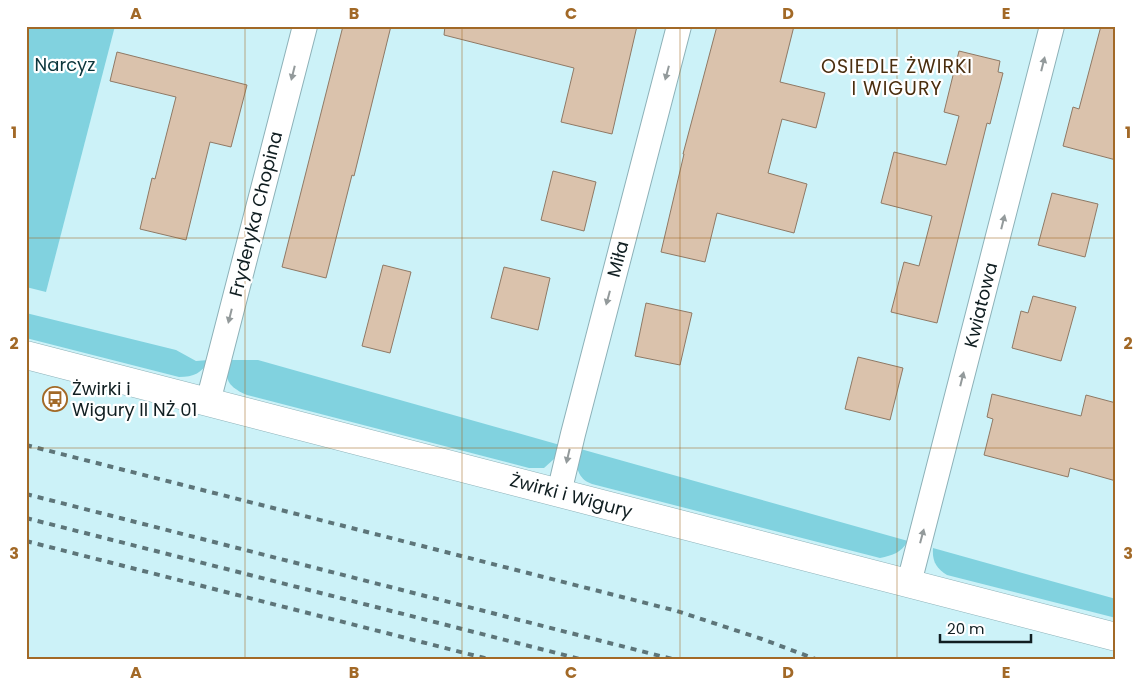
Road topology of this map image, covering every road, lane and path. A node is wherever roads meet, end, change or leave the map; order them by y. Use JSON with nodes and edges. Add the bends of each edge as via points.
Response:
{"nodes":[{"id":1,"x":305,"y":26,"type":"edge"},
{"id":2,"x":679,"y":26,"type":"edge"},
{"id":3,"x":1052,"y":26,"type":"edge"},
{"id":4,"x":26,"y":355,"type":"edge"},
{"id":5,"x":208,"y":402,"type":"junction"},
{"id":6,"x":559,"y":493,"type":"junction"},
{"id":7,"x":909,"y":583,"type":"junction"},
{"id":8,"x":1116,"y":637,"type":"edge"}],
"edges":[{"from":1,"to":5,"type":"street","name":"Fryderyka Chopina","one_way":true},
{"from":2,"to":6,"type":"street","name":"Miła","one_way":true},
{"from":7,"to":3,"type":"street","name":"Kwiatowa","one_way":true},
{"from":4,"to":5,"type":"main road","name":"Żwirki i Wigury"},
{"from":5,"to":6,"type":"main road","name":"Żwirki i Wigury"},
{"from":6,"to":7,"type":"main road","name":"Żwirki i Wigury"},
{"from":7,"to":8,"type":"main road","name":"Żwirki i Wigury"}]}
